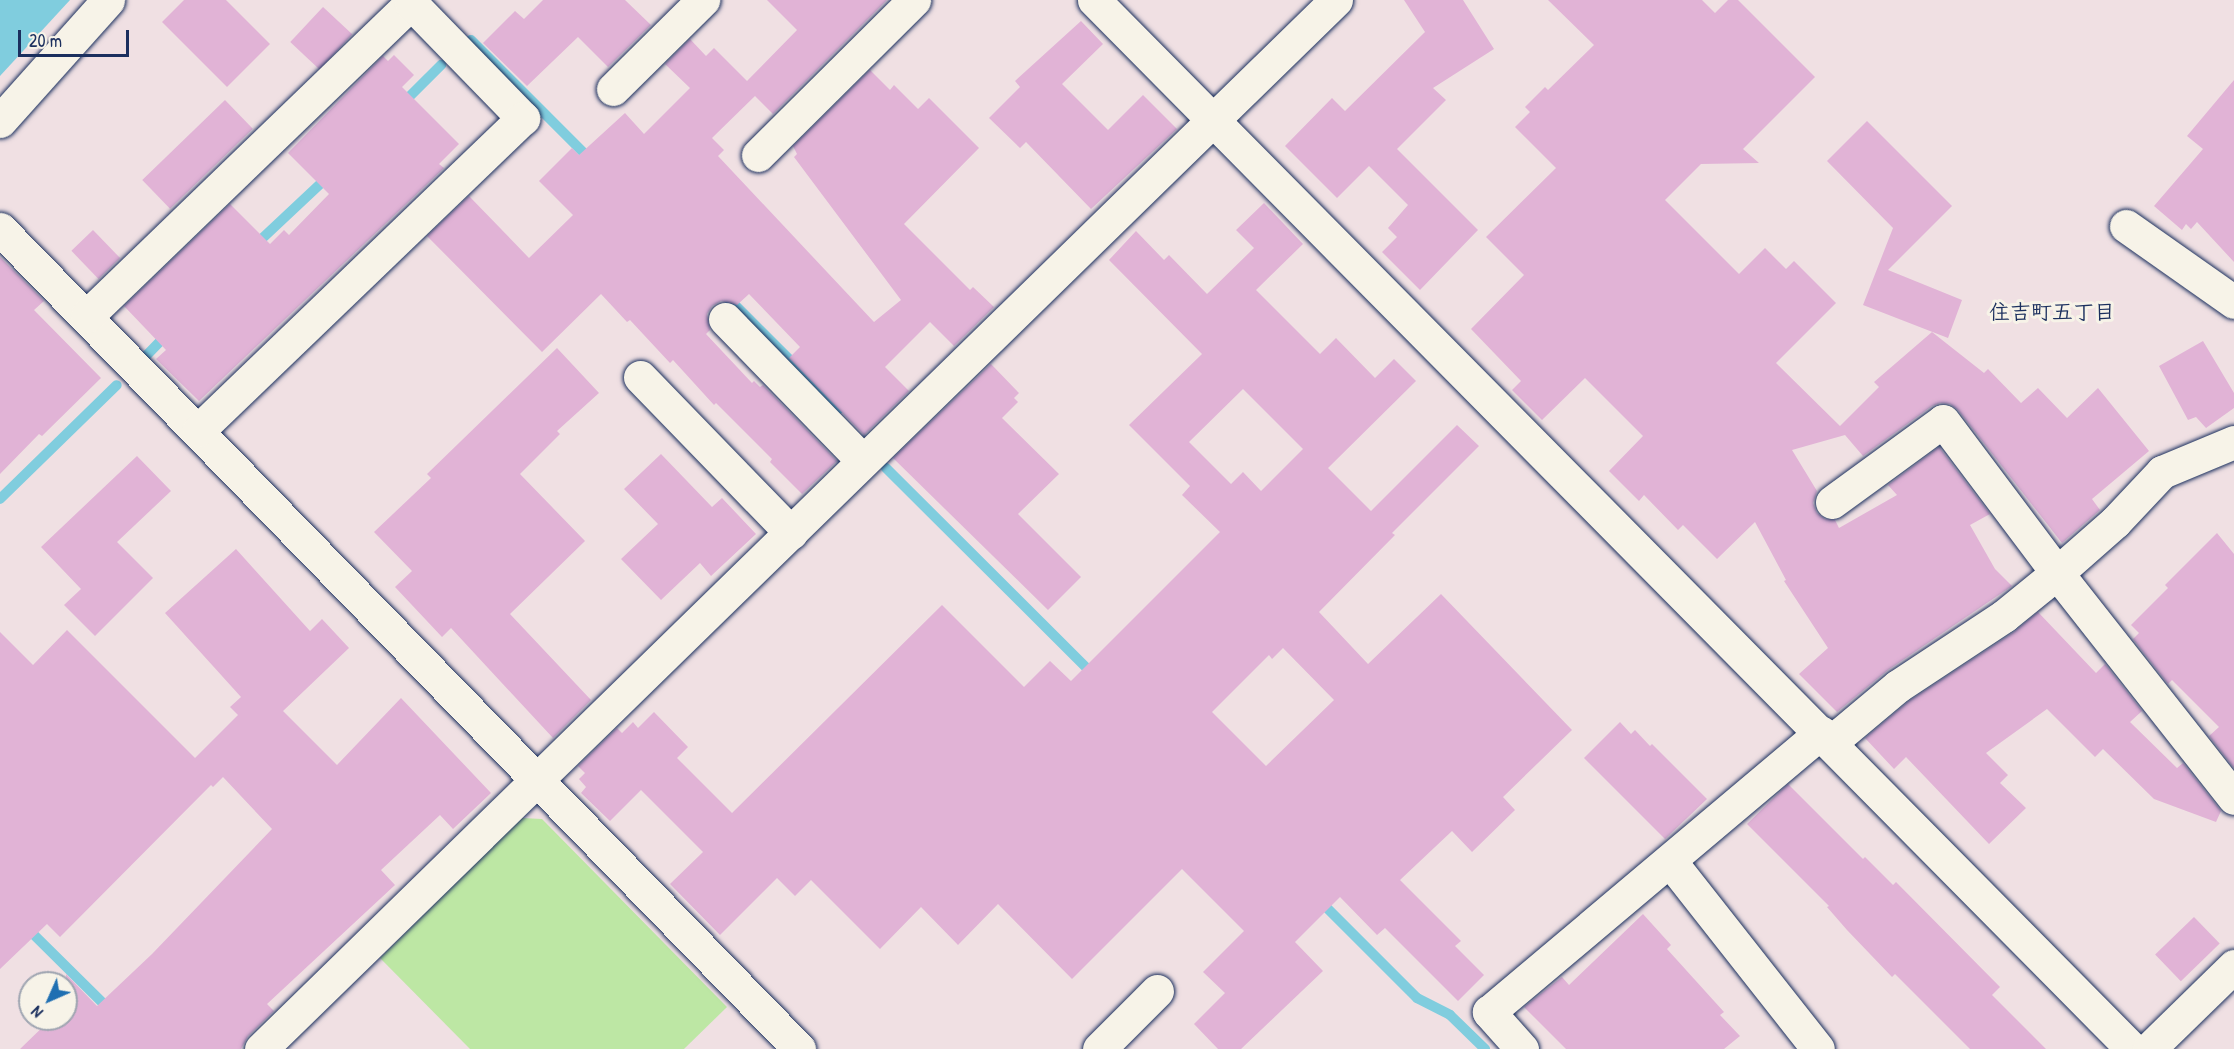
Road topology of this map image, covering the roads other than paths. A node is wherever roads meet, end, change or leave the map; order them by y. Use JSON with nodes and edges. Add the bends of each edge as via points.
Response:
{"nodes":[{"id":1,"x":108,"y":0,"type":"edge"},
{"id":2,"x":703,"y":0,"type":"edge"},
{"id":3,"x":914,"y":0,"type":"edge"},
{"id":4,"x":1094,"y":0,"type":"edge"},
{"id":5,"x":1336,"y":0,"type":"edge"},
{"id":6,"x":613,"y":89,"type":"dead end"},
{"id":7,"x":0,"y":121,"type":"edge"},
{"id":8,"x":1212,"y":121,"type":"junction"},
{"id":9,"x":758,"y":155,"type":"dead end"},
{"id":10,"x":2126,"y":226,"type":"dead end"},
{"id":11,"x":0,"y":229,"type":"edge"},
{"id":12,"x":2234,"y":302,"type":"edge"},
{"id":13,"x":87,"y":316,"type":"junction"},
{"id":14,"x":725,"y":318,"type":"dead end"},
{"id":15,"x":640,"y":377,"type":"dead end"},
{"id":16,"x":199,"y":430,"type":"junction"},
{"id":17,"x":2234,"y":442,"type":"edge"},
{"id":18,"x":862,"y":460,"type":"junction"},
{"id":19,"x":1832,"y":502,"type":"dead end"},
{"id":20,"x":791,"y":532,"type":"junction"},
{"id":21,"x":2057,"y":573,"type":"junction"},
{"id":22,"x":1826,"y":737,"type":"junction"},
{"id":23,"x":538,"y":780,"type":"junction"},
{"id":24,"x":2234,"y":798,"type":"edge"},
{"id":25,"x":1670,"y":861,"type":"junction"},
{"id":26,"x":2234,"y":966,"type":"edge"},
{"id":27,"x":1157,"y":991,"type":"dead end"},
{"id":28,"x":261,"y":1049,"type":"edge"},
{"id":29,"x":799,"y":1049,"type":"edge"},
{"id":30,"x":1099,"y":1049,"type":"edge"},
{"id":31,"x":1522,"y":1049,"type":"edge"},
{"id":32,"x":1818,"y":1049,"type":"edge"},
{"id":33,"x":2132,"y":1049,"type":"edge"},
{"id":34,"x":2149,"y":1049,"type":"edge"}],
"edges":[{"from":1,"to":7,"type":"street"},
{"from":2,"to":6,"type":"street"},
{"from":3,"to":9,"type":"street"},
{"from":4,"to":8,"type":"street"},
{"from":5,"to":8,"type":"street"},
{"from":8,"to":18,"type":"street"},
{"from":8,"to":22,"type":"street"},
{"from":10,"to":12,"type":"street"},
{"from":11,"to":13,"type":"street"},
{"from":13,"to":16,"type":"street"},
{"from":13,"to":16,"type":"street","via":[[411,3],[523,118]]},
{"from":14,"to":18,"type":"street"},
{"from":15,"to":20,"type":"street"},
{"from":16,"to":23,"type":"street"},
{"from":17,"to":21,"type":"street","via":[[2162,472],[2115,522]]},
{"from":18,"to":20,"type":"street"},
{"from":19,"to":21,"type":"street","via":[[1943,421]]},
{"from":20,"to":23,"type":"street"},
{"from":21,"to":22,"type":"street","via":[[2004,616]]},
{"from":21,"to":24,"type":"street"},
{"from":22,"to":25,"type":"street"},
{"from":22,"to":33,"type":"street"},
{"from":23,"to":28,"type":"street"},
{"from":23,"to":29,"type":"street"},
{"from":25,"to":31,"type":"street","via":[[1489,1012]]},
{"from":25,"to":32,"type":"street"},
{"from":26,"to":34,"type":"street"},
{"from":27,"to":30,"type":"street"}]}
